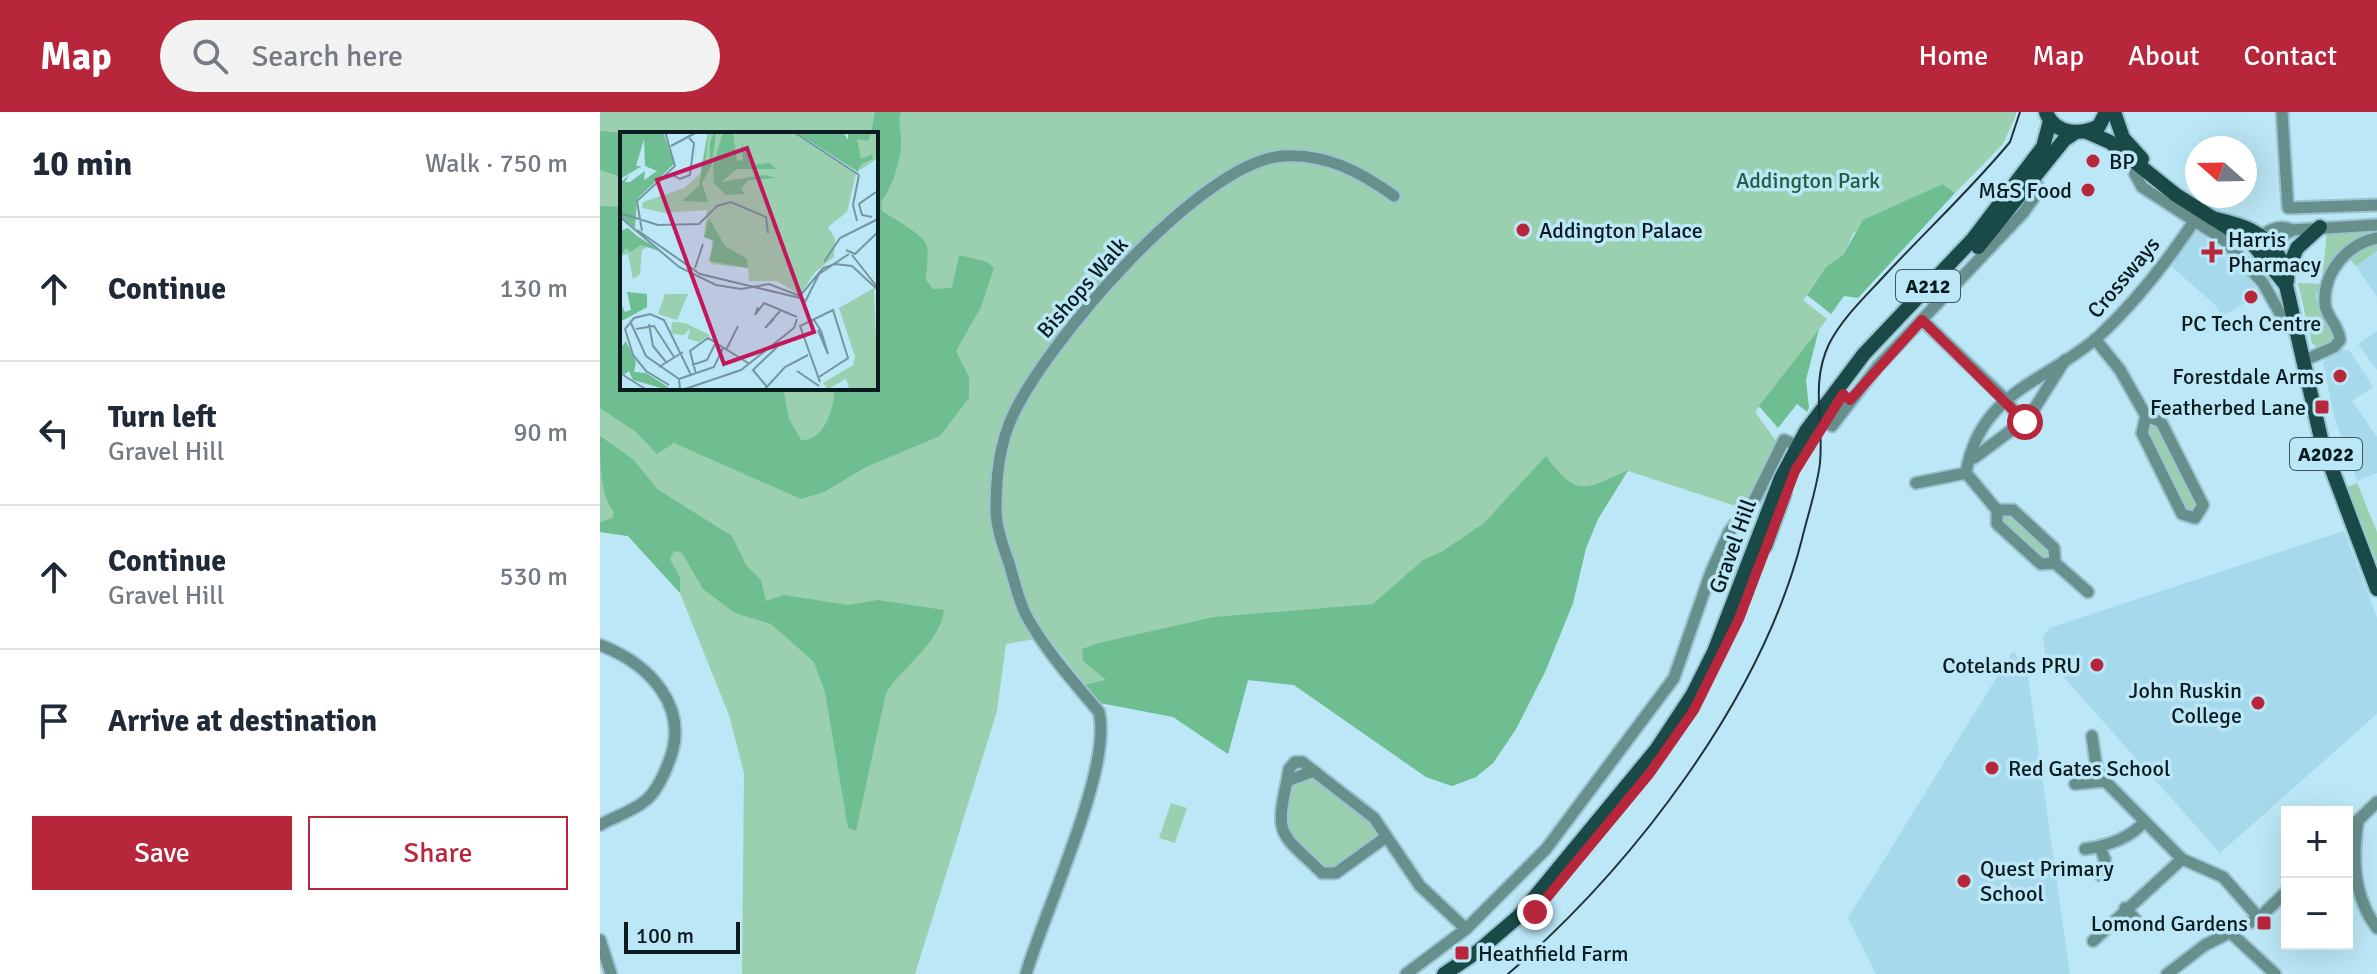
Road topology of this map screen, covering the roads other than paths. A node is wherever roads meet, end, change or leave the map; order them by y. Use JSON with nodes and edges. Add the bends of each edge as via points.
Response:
{"nodes":[{"id":1,"x":2106,"y":112,"type":"edge"},
{"id":2,"x":2114,"y":112,"type":"edge"},
{"id":3,"x":2282,"y":112,"type":"edge"},
{"id":4,"x":2048,"y":117,"type":"edge"},
{"id":5,"x":2081,"y":132,"type":"junction"},
{"id":6,"x":2144,"y":170,"type":"junction"},
{"id":7,"x":2035,"y":182,"type":"junction"},
{"id":8,"x":1394,"y":196,"type":"dead end"},
{"id":9,"x":2377,"y":205,"type":"edge"},
{"id":10,"x":2343,"y":206,"type":"junction"},
{"id":11,"x":2202,"y":216,"type":"junction"},
{"id":12,"x":2377,"y":225,"type":"edge"},
{"id":13,"x":2343,"y":226,"type":"junction"},
{"id":14,"x":2320,"y":227,"type":"junction"},
{"id":15,"x":2377,"y":238,"type":"edge"},
{"id":16,"x":2261,"y":243,"type":"junction"},
{"id":17,"x":2286,"y":278,"type":"junction"},
{"id":18,"x":2292,"y":314,"type":"junction"},
{"id":19,"x":1922,"y":320,"type":"junction"},
{"id":20,"x":2095,"y":339,"type":"junction"},
{"id":21,"x":2066,"y":359,"type":"junction"},
{"id":22,"x":2303,"y":361,"type":"junction"},
{"id":23,"x":1846,"y":397,"type":"junction"},
{"id":24,"x":2006,"y":400,"type":"junction"},
{"id":25,"x":2146,"y":416,"type":"junction"},
{"id":26,"x":2023,"y":423,"type":"junction"},
{"id":27,"x":1832,"y":426,"type":"dead end"},
{"id":28,"x":1792,"y":443,"type":"junction"},
{"id":29,"x":1970,"y":456,"type":"junction"},
{"id":30,"x":1966,"y":473,"type":"junction"},
{"id":31,"x":1916,"y":483,"type":"dead end"},
{"id":32,"x":1997,"y":510,"type":"junction"},
{"id":33,"x":2055,"y":563,"type":"junction"},
{"id":34,"x":2377,"y":589,"type":"edge"},
{"id":35,"x":2088,"y":592,"type":"dead end"},
{"id":36,"x":600,"y":645,"type":"edge"},
{"id":37,"x":2092,"y":736,"type":"dead end"},
{"id":38,"x":2105,"y":781,"type":"junction"},
{"id":39,"x":2075,"y":784,"type":"dead end"},
{"id":40,"x":2377,"y":802,"type":"edge"},
{"id":41,"x":2358,"y":820,"type":"junction"},
{"id":42,"x":2144,"y":822,"type":"junction"},
{"id":43,"x":600,"y":824,"type":"edge"},
{"id":44,"x":2353,"y":825,"type":"edge"},
{"id":45,"x":1386,"y":837,"type":"junction"},
{"id":46,"x":2353,"y":846,"type":"edge"},
{"id":47,"x":2100,"y":847,"type":"junction"},
{"id":48,"x":2085,"y":849,"type":"dead end"},
{"id":49,"x":2182,"y":859,"type":"junction"},
{"id":50,"x":2353,"y":871,"type":"edge"},
{"id":51,"x":2100,"y":875,"type":"dead end"},
{"id":52,"x":2281,"y":897,"type":"edge"},
{"id":53,"x":2125,"y":908,"type":"junction"},
{"id":54,"x":2259,"y":918,"type":"junction"},
{"id":55,"x":2136,"y":920,"type":"dead end"},
{"id":56,"x":2377,"y":928,"type":"edge"},
{"id":57,"x":1466,"y":929,"type":"junction"},
{"id":58,"x":2232,"y":934,"type":"junction"},
{"id":59,"x":600,"y":940,"type":"edge"},
{"id":60,"x":2093,"y":941,"type":"dead end"},
{"id":61,"x":611,"y":974,"type":"edge"},
{"id":62,"x":1026,"y":974,"type":"edge"},
{"id":63,"x":1406,"y":974,"type":"edge"},
{"id":64,"x":1444,"y":974,"type":"edge"},
{"id":65,"x":1461,"y":974,"type":"edge"},
{"id":66,"x":2167,"y":974,"type":"edge"},
{"id":67,"x":2275,"y":974,"type":"edge"}],
"edges":[{"from":1,"to":5,"type":"main road","name":"Gravel Hill","via":[[2099,126]]},
{"from":2,"to":6,"type":"main road"},
{"from":3,"to":10,"type":"street","via":[[2288,208]]},
{"from":4,"to":5,"type":"main road","via":[[2058,128]]},
{"from":4,"to":28,"type":"main road","name":"Gravel Hill","number":"A212","via":[[2043,147],[1973,239],[1864,354]]},
{"from":5,"to":6,"type":"main road","via":[[2110,142]]},
{"from":5,"to":7,"type":"main road","name":"Gravel Hill","number":"A212","via":[[2064,140]]},
{"from":6,"to":11,"type":"main road"},
{"from":7,"to":19,"type":"street","name":"Gravel Hill","via":[[2039,193],[2023,213]]},
{"from":7,"to":23,"type":"main road","name":"Gravel Hill","number":"A212"},
{"from":8,"to":62,"type":"street","name":"Bishops Walk","via":[[1358,171],[1307,156],[1279,156],[1249,165],[1157,234],[1093,297],[1049,354],[1014,414],[1000,450],[996,513],[1003,547],[1026,614],[1099,712],[1102,726],[1091,790]]},
{"from":9,"to":10,"type":"street"},
{"from":10,"to":13,"type":"street"},
{"from":11,"to":16,"type":"main road"},
{"from":11,"to":18,"type":"street","via":[[2241,255],[2281,315]]},
{"from":11,"to":20,"type":"street","name":"Crossways"},
{"from":12,"to":13,"type":"street"},
{"from":13,"to":14,"type":"street"},
{"from":14,"to":16,"type":"street","via":[[2272,229]]},
{"from":14,"to":17,"type":"main road","via":[[2297,248]]},
{"from":15,"to":22,"type":"street","via":[[2344,252],[2325,305],[2340,340]]},
{"from":16,"to":17,"type":"main road","number":"A2022"},
{"from":17,"to":18,"type":"main road","number":"A2022"},
{"from":18,"to":22,"type":"main road","number":"A2022"},
{"from":19,"to":23,"type":"street","name":"Gravel Hill"},
{"from":19,"to":24,"type":"street"},
{"from":20,"to":21,"type":"street","name":"Crossways"},
{"from":20,"to":25,"type":"street"},
{"from":21,"to":24,"type":"street","name":"Crossways"},
{"from":21,"to":26,"type":"street","name":"Crossways"},
{"from":22,"to":34,"type":"main road","number":"A2022","via":[[2322,443]]},
{"from":23,"to":27,"type":"street","name":"Gravel Hill"},
{"from":23,"to":65,"type":"main road","name":"Gravel Hill","number":"A212","via":[[1795,471],[1739,619],[1681,731],[1535,912]]},
{"from":24,"to":26,"type":"street"},
{"from":24,"to":29,"type":"street","name":"Crossways"},
{"from":25,"to":25,"type":"street","via":[[2161,422],[2203,505],[2195,518],[2182,514],[2142,433]]},
{"from":26,"to":29,"type":"street","name":"Crossways"},
{"from":28,"to":57,"type":"street","name":"Gravel Hill","via":[[1778,447],[1755,499],[1729,532],[1674,678],[1546,849]]},
{"from":28,"to":64,"type":"main road","name":"Gravel Hill","number":"A212","via":[[1724,630],[1668,733],[1532,902],[1492,941]]},
{"from":29,"to":30,"type":"street","name":"Crossways"},
{"from":30,"to":31,"type":"street"},
{"from":30,"to":32,"type":"street"},
{"from":32,"to":33,"type":"street","via":[[2013,510],[2054,548]]},
{"from":32,"to":33,"type":"street","via":[[1997,524],[2041,564]]},
{"from":33,"to":35,"type":"street"},
{"from":36,"to":43,"type":"street","via":[[623,654],[654,679],[667,696],[675,725],[673,753],[662,779],[645,801]]},
{"from":37,"to":38,"type":"street","via":[[2099,754],[2097,771]]},
{"from":38,"to":39,"type":"street"},
{"from":38,"to":42,"type":"street"},
{"from":40,"to":41,"type":"street"},
{"from":41,"to":44,"type":"street"},
{"from":41,"to":46,"type":"street"},
{"from":42,"to":47,"type":"street"},
{"from":42,"to":49,"type":"street"},
{"from":45,"to":45,"type":"street","via":[[1374,818],[1302,762],[1289,769],[1279,826],[1322,873],[1336,873]]},
{"from":45,"to":57,"type":"street","via":[[1420,886]]},
{"from":47,"to":48,"type":"street"},
{"from":47,"to":51,"type":"street","via":[[2105,860]]},
{"from":49,"to":53,"type":"street"},
{"from":49,"to":54,"type":"street","via":[[2223,877]]},
{"from":50,"to":56,"type":"street"},
{"from":52,"to":54,"type":"street"},
{"from":53,"to":55,"type":"street"},
{"from":53,"to":60,"type":"street"},
{"from":54,"to":58,"type":"street"},
{"from":57,"to":63,"type":"street","name":"Gravel Hill"},
{"from":58,"to":66,"type":"street","via":[[2205,945]]},
{"from":58,"to":67,"type":"street"},
{"from":59,"to":61,"type":"street"}]}
